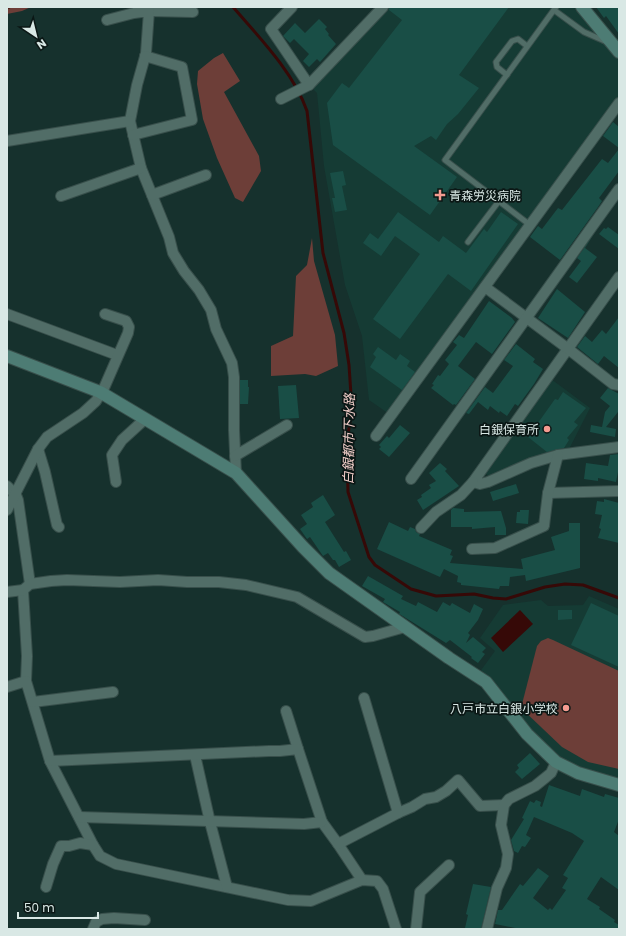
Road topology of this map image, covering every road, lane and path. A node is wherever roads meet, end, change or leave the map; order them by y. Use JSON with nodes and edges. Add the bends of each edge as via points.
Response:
{"nodes":[{"id":1,"x":292,"y":7,"type":"edge"},
{"id":2,"x":383,"y":7,"type":"edge"},
{"id":3,"x":582,"y":7,"type":"edge"},
{"id":4,"x":555,"y":8,"type":"edge"},
{"id":5,"x":149,"y":11,"type":"junction"},
{"id":6,"x":193,"y":12,"type":"dead end"},
{"id":7,"x":107,"y":20,"type":"dead end"},
{"id":8,"x":527,"y":46,"type":"junction"},
{"id":9,"x":616,"y":49,"type":"edge"},
{"id":10,"x":145,"y":56,"type":"junction"},
{"id":11,"x":507,"y":75,"type":"junction"},
{"id":12,"x":309,"y":85,"type":"junction"},
{"id":13,"x":281,"y":99,"type":"dead end"},
{"id":14,"x":619,"y":104,"type":"edge"},
{"id":15,"x":130,"y":121,"type":"junction"},
{"id":16,"x":133,"y":136,"type":"junction"},
{"id":17,"x":7,"y":141,"type":"edge"},
{"id":18,"x":141,"y":168,"type":"junction"},
{"id":19,"x":206,"y":175,"type":"dead end"},
{"id":20,"x":619,"y":189,"type":"edge"},
{"id":21,"x":152,"y":195,"type":"junction"},
{"id":22,"x":61,"y":196,"type":"dead end"},
{"id":23,"x":499,"y":201,"type":"junction"},
{"id":24,"x":530,"y":225,"type":"junction"},
{"id":25,"x":468,"y":242,"type":"dead end"},
{"id":26,"x":619,"y":277,"type":"edge"},
{"id":27,"x":485,"y":287,"type":"junction"},
{"id":28,"x":7,"y":314,"type":"edge"},
{"id":29,"x":105,"y":314,"type":"dead end"},
{"id":30,"x":527,"y":318,"type":"junction"},
{"id":31,"x":568,"y":348,"type":"junction"},
{"id":32,"x":118,"y":355,"type":"junction"},
{"id":33,"x":7,"y":356,"type":"edge"},
{"id":34,"x":619,"y":385,"type":"edge"},
{"id":35,"x":100,"y":392,"type":"junction"},
{"id":36,"x":145,"y":419,"type":"junction"},
{"id":37,"x":287,"y":425,"type":"dead end"},
{"id":38,"x":376,"y":436,"type":"dead end"},
{"id":39,"x":619,"y":447,"type":"edge"},
{"id":40,"x":38,"y":449,"type":"junction"},
{"id":41,"x":558,"y":455,"type":"junction"},
{"id":42,"x":235,"y":456,"type":"junction"},
{"id":43,"x":236,"y":473,"type":"junction"},
{"id":44,"x":411,"y":479,"type":"dead end"},
{"id":45,"x":116,"y":482,"type":"dead end"},
{"id":46,"x":473,"y":482,"type":"junction"},
{"id":47,"x":7,"y":486,"type":"edge"},
{"id":48,"x":619,"y":491,"type":"edge"},
{"id":49,"x":548,"y":493,"type":"junction"},
{"id":50,"x":16,"y":495,"type":"junction"},
{"id":51,"x":7,"y":510,"type":"edge"},
{"id":52,"x":59,"y":527,"type":"dead end"},
{"id":53,"x":421,"y":528,"type":"dead end"},
{"id":54,"x":472,"y":549,"type":"dead end"},
{"id":55,"x":26,"y":587,"type":"junction"},
{"id":56,"x":7,"y":592,"type":"edge"},
{"id":57,"x":405,"y":627,"type":"junction"},
{"id":58,"x":26,"y":681,"type":"junction"},
{"id":59,"x":7,"y":687,"type":"edge"},
{"id":60,"x":113,"y":692,"type":"dead end"},
{"id":61,"x":364,"y":698,"type":"dead end"},
{"id":62,"x":33,"y":702,"type":"junction"},
{"id":63,"x":286,"y":711,"type":"dead end"},
{"id":64,"x":298,"y":749,"type":"junction"},
{"id":65,"x":195,"y":755,"type":"junction"},
{"id":66,"x":50,"y":761,"type":"junction"},
{"id":67,"x":556,"y":762,"type":"junction"},
{"id":68,"x":619,"y":784,"type":"edge"},
{"id":69,"x":504,"y":805,"type":"junction"},
{"id":70,"x":398,"y":813,"type":"junction"},
{"id":71,"x":79,"y":817,"type":"junction"},
{"id":72,"x":210,"y":822,"type":"junction"},
{"id":73,"x":322,"y":822,"type":"junction"},
{"id":74,"x":338,"y":844,"type":"junction"},
{"id":75,"x":93,"y":845,"type":"junction"},
{"id":76,"x":449,"y":866,"type":"dead end"},
{"id":77,"x":362,"y":880,"type":"junction"},
{"id":78,"x":227,"y":886,"type":"junction"},
{"id":79,"x":46,"y":887,"type":"dead end"},
{"id":80,"x":145,"y":920,"type":"dead end"},
{"id":81,"x":93,"y":929,"type":"edge"},
{"id":82,"x":396,"y":929,"type":"edge"},
{"id":83,"x":416,"y":929,"type":"edge"},
{"id":84,"x":487,"y":929,"type":"edge"}],
"edges":[{"from":1,"to":12,"type":"street","via":[[271,30]]},
{"from":2,"to":12,"type":"street"},
{"from":3,"to":9,"type":"street"},
{"from":4,"to":8,"type":"lane"},
{"from":4,"to":9,"type":"lane","via":[[584,32]]},
{"from":5,"to":6,"type":"street"},
{"from":5,"to":7,"type":"street"},
{"from":5,"to":10,"type":"street"},
{"from":8,"to":11,"type":"lane"},
{"from":8,"to":11,"type":"lane","via":[[518,39],[512,41],[496,62],[497,68]]},
{"from":10,"to":15,"type":"street"},
{"from":10,"to":16,"type":"street","via":[[182,67],[192,120]]},
{"from":11,"to":23,"type":"lane","via":[[445,160]]},
{"from":12,"to":13,"type":"street"},
{"from":14,"to":24,"type":"street"},
{"from":15,"to":16,"type":"street"},
{"from":15,"to":17,"type":"street"},
{"from":16,"to":18,"type":"street"},
{"from":18,"to":21,"type":"street"},
{"from":18,"to":22,"type":"street"},
{"from":19,"to":21,"type":"street"},
{"from":20,"to":30,"type":"street"},
{"from":21,"to":42,"type":"street","via":[[169,236],[173,253],[211,310],[216,329],[232,363]]},
{"from":23,"to":24,"type":"lane"},
{"from":23,"to":25,"type":"lane"},
{"from":24,"to":27,"type":"street"},
{"from":26,"to":31,"type":"street"},
{"from":27,"to":30,"type":"street"},
{"from":27,"to":38,"type":"street"},
{"from":28,"to":32,"type":"street"},
{"from":29,"to":32,"type":"street","via":[[126,321],[129,327]]},
{"from":30,"to":31,"type":"street"},
{"from":30,"to":44,"type":"street"},
{"from":31,"to":34,"type":"street","via":[[612,384]]},
{"from":31,"to":46,"type":"street"},
{"from":32,"to":35,"type":"street"},
{"from":33,"to":35,"type":"street"},
{"from":35,"to":36,"type":"street"},
{"from":35,"to":40,"type":"street","via":[[96,401],[83,413],[47,437]]},
{"from":36,"to":43,"type":"street"},
{"from":36,"to":45,"type":"street","via":[[122,440],[112,455]]},
{"from":37,"to":42,"type":"street"},
{"from":39,"to":41,"type":"street"},
{"from":40,"to":50,"type":"street"},
{"from":40,"to":52,"type":"street"},
{"from":41,"to":46,"type":"street","via":[[531,463],[488,482]]},
{"from":41,"to":49,"type":"street"},
{"from":42,"to":43,"type":"street"},
{"from":43,"to":57,"type":"street","via":[[329,573]]},
{"from":46,"to":53,"type":"street","via":[[461,495],[436,512]]},
{"from":47,"to":50,"type":"street"},
{"from":48,"to":49,"type":"street"},
{"from":49,"to":54,"type":"street","via":[[544,526],[495,548]]},
{"from":50,"to":51,"type":"street"},
{"from":50,"to":55,"type":"street"},
{"from":55,"to":56,"type":"street"},
{"from":55,"to":57,"type":"street","via":[[51,580],[219,582],[246,585],[297,597],[364,637]]},
{"from":55,"to":58,"type":"street"},
{"from":57,"to":67,"type":"street","via":[[486,682],[527,734]]},
{"from":58,"to":59,"type":"street"},
{"from":58,"to":62,"type":"street"},
{"from":60,"to":62,"type":"street"},
{"from":61,"to":70,"type":"street"},
{"from":62,"to":66,"type":"street"},
{"from":63,"to":64,"type":"street"},
{"from":64,"to":65,"type":"street"},
{"from":64,"to":73,"type":"street"},
{"from":65,"to":66,"type":"street"},
{"from":65,"to":72,"type":"street"},
{"from":66,"to":71,"type":"street"},
{"from":67,"to":68,"type":"street","via":[[578,774]]},
{"from":67,"to":69,"type":"street","via":[[551,773],[545,778],[509,799]]},
{"from":69,"to":70,"type":"street","via":[[480,806],[458,780],[436,797],[425,799]]},
{"from":69,"to":84,"type":"street","via":[[501,825],[508,854]]},
{"from":70,"to":74,"type":"street"},
{"from":71,"to":72,"type":"street"},
{"from":71,"to":75,"type":"street"},
{"from":72,"to":73,"type":"street"},
{"from":72,"to":78,"type":"street"},
{"from":73,"to":74,"type":"street"},
{"from":74,"to":77,"type":"street"},
{"from":75,"to":78,"type":"street","via":[[100,856],[116,864]]},
{"from":75,"to":79,"type":"street","via":[[80,843],[61,846]]},
{"from":76,"to":83,"type":"street","via":[[420,892]]},
{"from":77,"to":78,"type":"street","via":[[311,901],[288,900]]},
{"from":77,"to":82,"type":"street","via":[[377,881],[383,890]]},
{"from":80,"to":81,"type":"street","via":[[102,919],[96,922]]}]}
